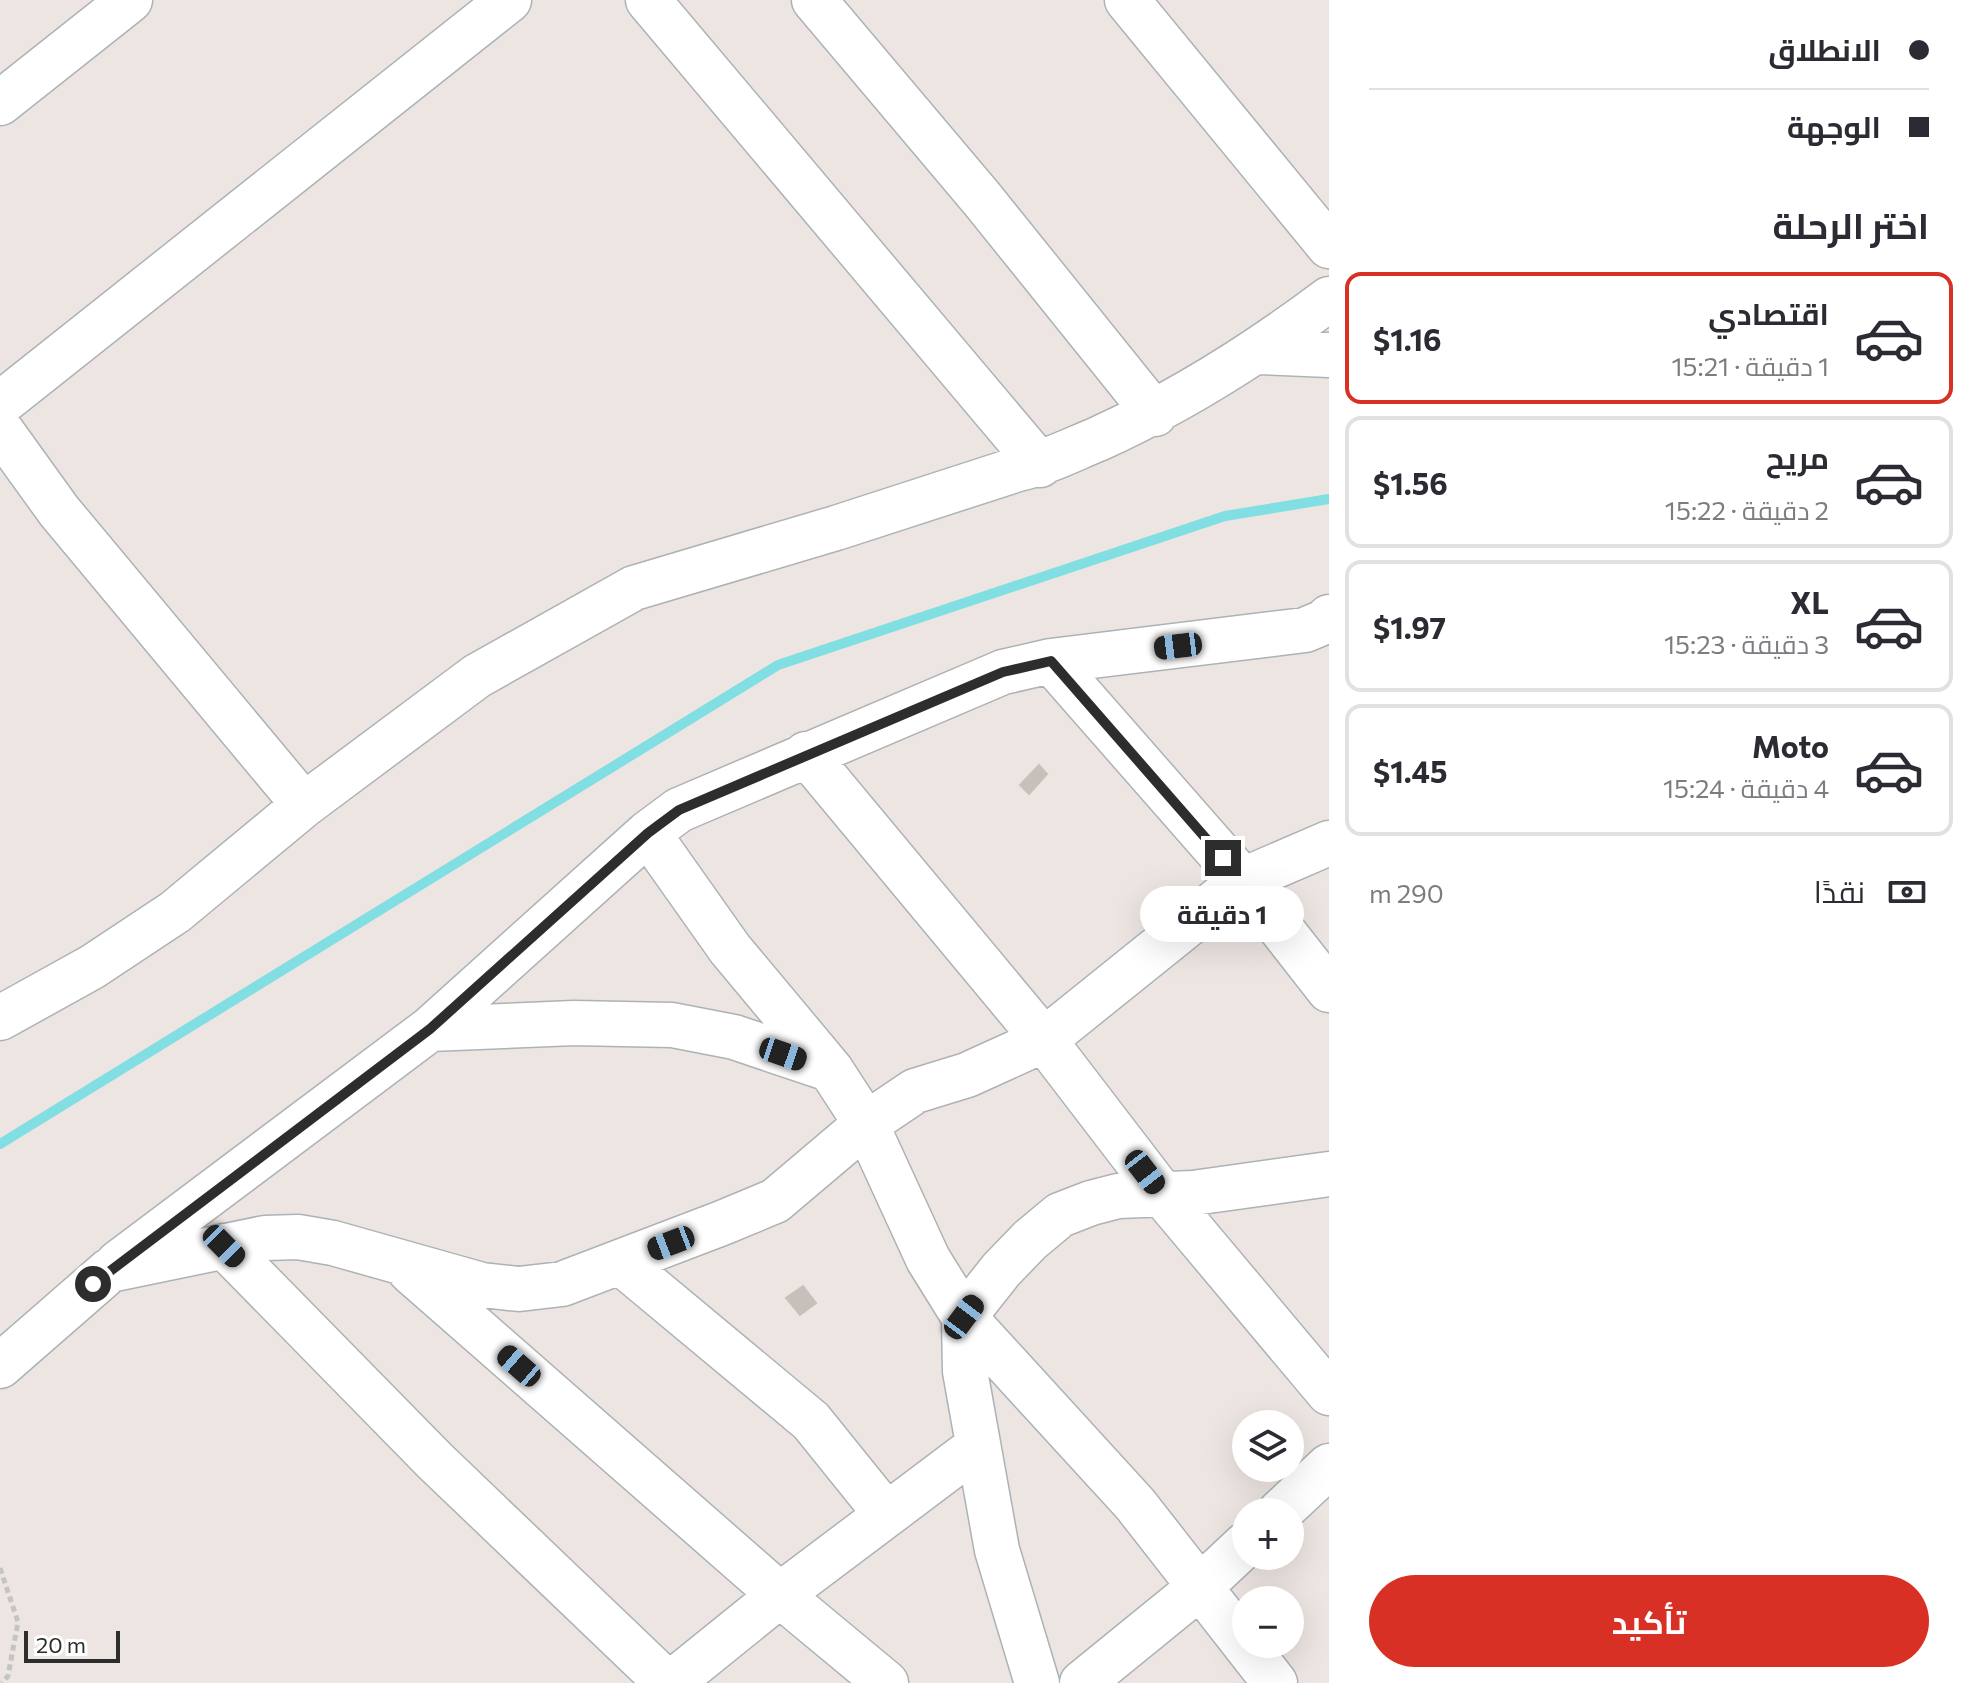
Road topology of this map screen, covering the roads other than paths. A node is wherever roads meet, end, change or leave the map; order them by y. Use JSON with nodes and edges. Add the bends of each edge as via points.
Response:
{"nodes":[{"id":1,"x":130,"y":0,"type":"edge"},
{"id":2,"x":509,"y":0,"type":"edge"},
{"id":3,"x":648,"y":0,"type":"edge"},
{"id":4,"x":814,"y":0,"type":"edge"},
{"id":5,"x":1127,"y":0,"type":"edge"},
{"id":6,"x":0,"y":103,"type":"edge"},
{"id":7,"x":1329,"y":246,"type":"edge"},
{"id":8,"x":1329,"y":299,"type":"edge"},
{"id":9,"x":1258,"y":352,"type":"junction"},
{"id":10,"x":1329,"y":355,"type":"edge"},
{"id":11,"x":0,"y":404,"type":"edge"},
{"id":12,"x":1155,"y":414,"type":"junction"},
{"id":13,"x":0,"y":429,"type":"edge"},
{"id":14,"x":1040,"y":465,"type":"junction"},
{"id":15,"x":1327,"y":623,"type":"edge"},
{"id":16,"x":1051,"y":661,"type":"junction"},
{"id":17,"x":806,"y":754,"type":"junction"},
{"id":18,"x":304,"y":805,"type":"junction"},
{"id":19,"x":648,"y":833,"type":"junction"},
{"id":20,"x":1329,"y":843,"type":"edge"},
{"id":21,"x":1243,"y":880,"type":"junction"},
{"id":22,"x":1329,"y":990,"type":"edge"},
{"id":23,"x":0,"y":1018,"type":"edge"},
{"id":24,"x":430,"y":1029,"type":"junction"},
{"id":25,"x":1044,"y":1040,"type":"junction"},
{"id":26,"x":831,"y":1070,"type":"junction"},
{"id":27,"x":866,"y":1124,"type":"junction"},
{"id":28,"x":1329,"y":1174,"type":"edge"},
{"id":29,"x":1162,"y":1194,"type":"junction"},
{"id":30,"x":224,"y":1246,"type":"junction"},
{"id":31,"x":400,"y":1262,"type":"junction"},
{"id":32,"x":620,"y":1262,"type":"junction"},
{"id":33,"x":110,"y":1270,"type":"junction"},
{"id":34,"x":964,"y":1317,"type":"junction"},
{"id":35,"x":0,"y":1366,"type":"edge"},
{"id":36,"x":1329,"y":1393,"type":"edge"},
{"id":37,"x":978,"y":1446,"type":"junction"},
{"id":38,"x":1329,"y":1466,"type":"edge"},
{"id":39,"x":1295,"y":1498,"type":"edge"},
{"id":40,"x":886,"y":1514,"type":"junction"},
{"id":41,"x":1232,"y":1557,"type":"edge"},
{"id":42,"x":1200,"y":1587,"type":"junction"},
{"id":43,"x":780,"y":1595,"type":"junction"},
{"id":44,"x":669,"y":1683,"type":"edge"},
{"id":45,"x":886,"y":1683,"type":"edge"},
{"id":46,"x":1037,"y":1683,"type":"edge"},
{"id":47,"x":1082,"y":1683,"type":"edge"},
{"id":48,"x":1275,"y":1683,"type":"edge"}],
"edges":[{"from":1,"to":6,"type":"street"},
{"from":2,"to":11,"type":"street"},
{"from":3,"to":14,"type":"street"},
{"from":4,"to":12,"type":"street"},
{"from":5,"to":7,"type":"street"},
{"from":8,"to":9,"type":"street"},
{"from":9,"to":10,"type":"street"},
{"from":9,"to":12,"type":"street"},
{"from":12,"to":14,"type":"street"},
{"from":13,"to":18,"type":"street","via":[[59,511]]},
{"from":14,"to":18,"type":"street","via":[[634,588],[477,676]]},
{"from":15,"to":16,"type":"street"},
{"from":16,"to":17,"type":"street","via":[[1003,672]]},
{"from":16,"to":21,"type":"street"},
{"from":17,"to":19,"type":"street","via":[[679,810]]},
{"from":17,"to":25,"type":"street"},
{"from":18,"to":23,"type":"street","via":[[175,912],[92,967]]},
{"from":19,"to":24,"type":"street"},
{"from":19,"to":26,"type":"street","via":[[730,949]]},
{"from":20,"to":21,"type":"street"},
{"from":21,"to":22,"type":"street"},
{"from":21,"to":25,"type":"street"},
{"from":24,"to":26,"type":"street","via":[[672,1025],[734,1037]]},
{"from":24,"to":33,"type":"street"},
{"from":25,"to":27,"type":"street","via":[[967,1075],[915,1091]]},
{"from":25,"to":29,"type":"street"},
{"from":26,"to":27,"type":"street"},
{"from":27,"to":32,"type":"street","via":[[775,1201]]},
{"from":27,"to":34,"type":"street","via":[[928,1259]]},
{"from":28,"to":29,"type":"street"},
{"from":29,"to":34,"type":"street","via":[[1118,1196],[1060,1215],[1001,1270]]},
{"from":29,"to":36,"type":"street"},
{"from":30,"to":31,"type":"street","via":[[298,1237]]},
{"from":30,"to":33,"type":"street"},
{"from":30,"to":44,"type":"street","via":[[435,1461]]},
{"from":31,"to":32,"type":"street","via":[[482,1285],[519,1289],[562,1284]]},
{"from":31,"to":43,"type":"street"},
{"from":32,"to":40,"type":"street","via":[[811,1421]]},
{"from":33,"to":35,"type":"street"},
{"from":34,"to":37,"type":"street","via":[[965,1371]]},
{"from":34,"to":42,"type":"street","via":[[1135,1504]]},
{"from":37,"to":40,"type":"street"},
{"from":37,"to":46,"type":"street","via":[[997,1550]]},
{"from":38,"to":39,"type":"street"},
{"from":40,"to":43,"type":"street"},
{"from":41,"to":42,"type":"street"},
{"from":42,"to":47,"type":"street"},
{"from":42,"to":48,"type":"street"},
{"from":43,"to":44,"type":"street"},
{"from":43,"to":45,"type":"street"}]}
